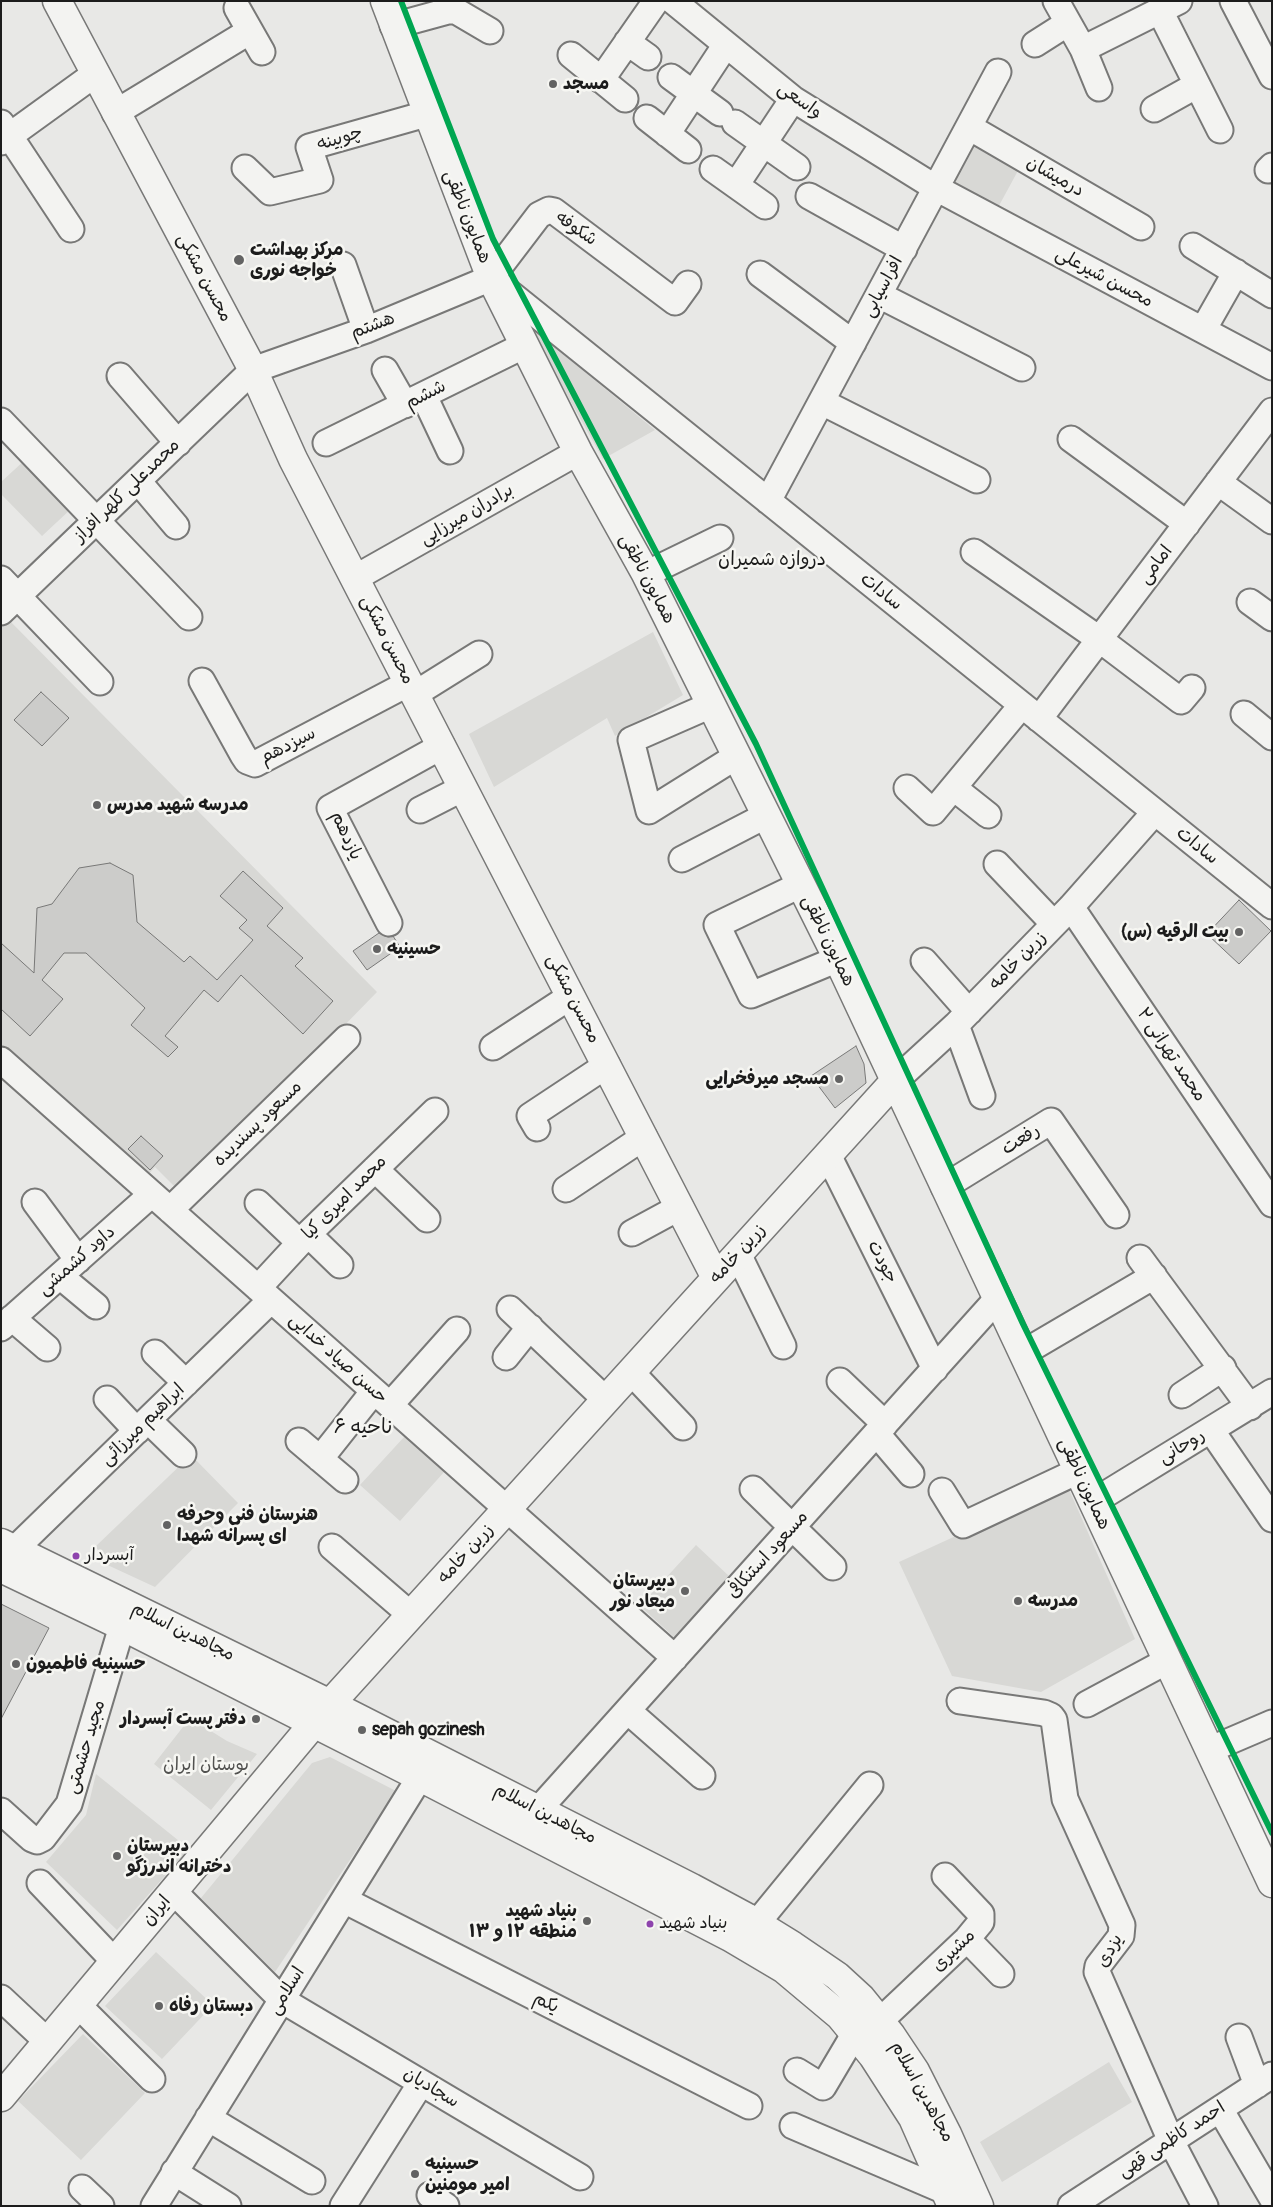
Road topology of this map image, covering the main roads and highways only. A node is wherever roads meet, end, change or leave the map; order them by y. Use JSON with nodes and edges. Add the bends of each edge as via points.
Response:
{"nodes":[{"id":1,"x":57,"y":1,"type":"edge"},
{"id":2,"x":389,"y":14,"type":"edge"},
{"id":3,"x":895,"y":1081,"type":"junction"},
{"id":4,"x":716,"y":1278,"type":"junction"},
{"id":5,"x":6,"y":1553,"type":"edge"},
{"id":6,"x":322,"y":1715,"type":"junction"},
{"id":7,"x":1271,"y":1879,"type":"edge"},
{"id":8,"x":1,"y":2098,"type":"edge"},
{"id":9,"x":949,"y":2198,"type":"edge"},
{"id":10,"x":979,"y":2206,"type":"edge"}],
"edges":[{"from":1,"to":4,"type":"main road","name":"محسن مشکی","via":[[253,370],[294,459]]},
{"from":2,"to":3,"type":"main road","name":"همایون ناطقی","via":[[491,278],[578,452],[646,574],[838,959]]},
{"from":3,"to":4,"type":"main road","name":"زرین خامه"},
{"from":3,"to":7,"type":"main road","name":"همایون ناطقی"},
{"from":4,"to":6,"type":"main road","name":"زرین خامه"},
{"from":5,"to":6,"type":"main road","name":"مجاهدین اسلام"},
{"from":5,"to":6,"type":"main road","name":"مجاهدین اسلام","via":[[122,1626]]},
{"from":6,"to":8,"type":"main road","name":"ایران"},
{"from":6,"to":9,"type":"main road","name":"مجاهدین اسلام","via":[[420,1777],[730,1937],[784,1969],[840,2016],[873,2056],[913,2118]]},
{"from":6,"to":10,"type":"main road","name":"مجاهدین اسلام","via":[[538,1810],[757,1923],[837,1976],[880,2021],[915,2071]]}]}
